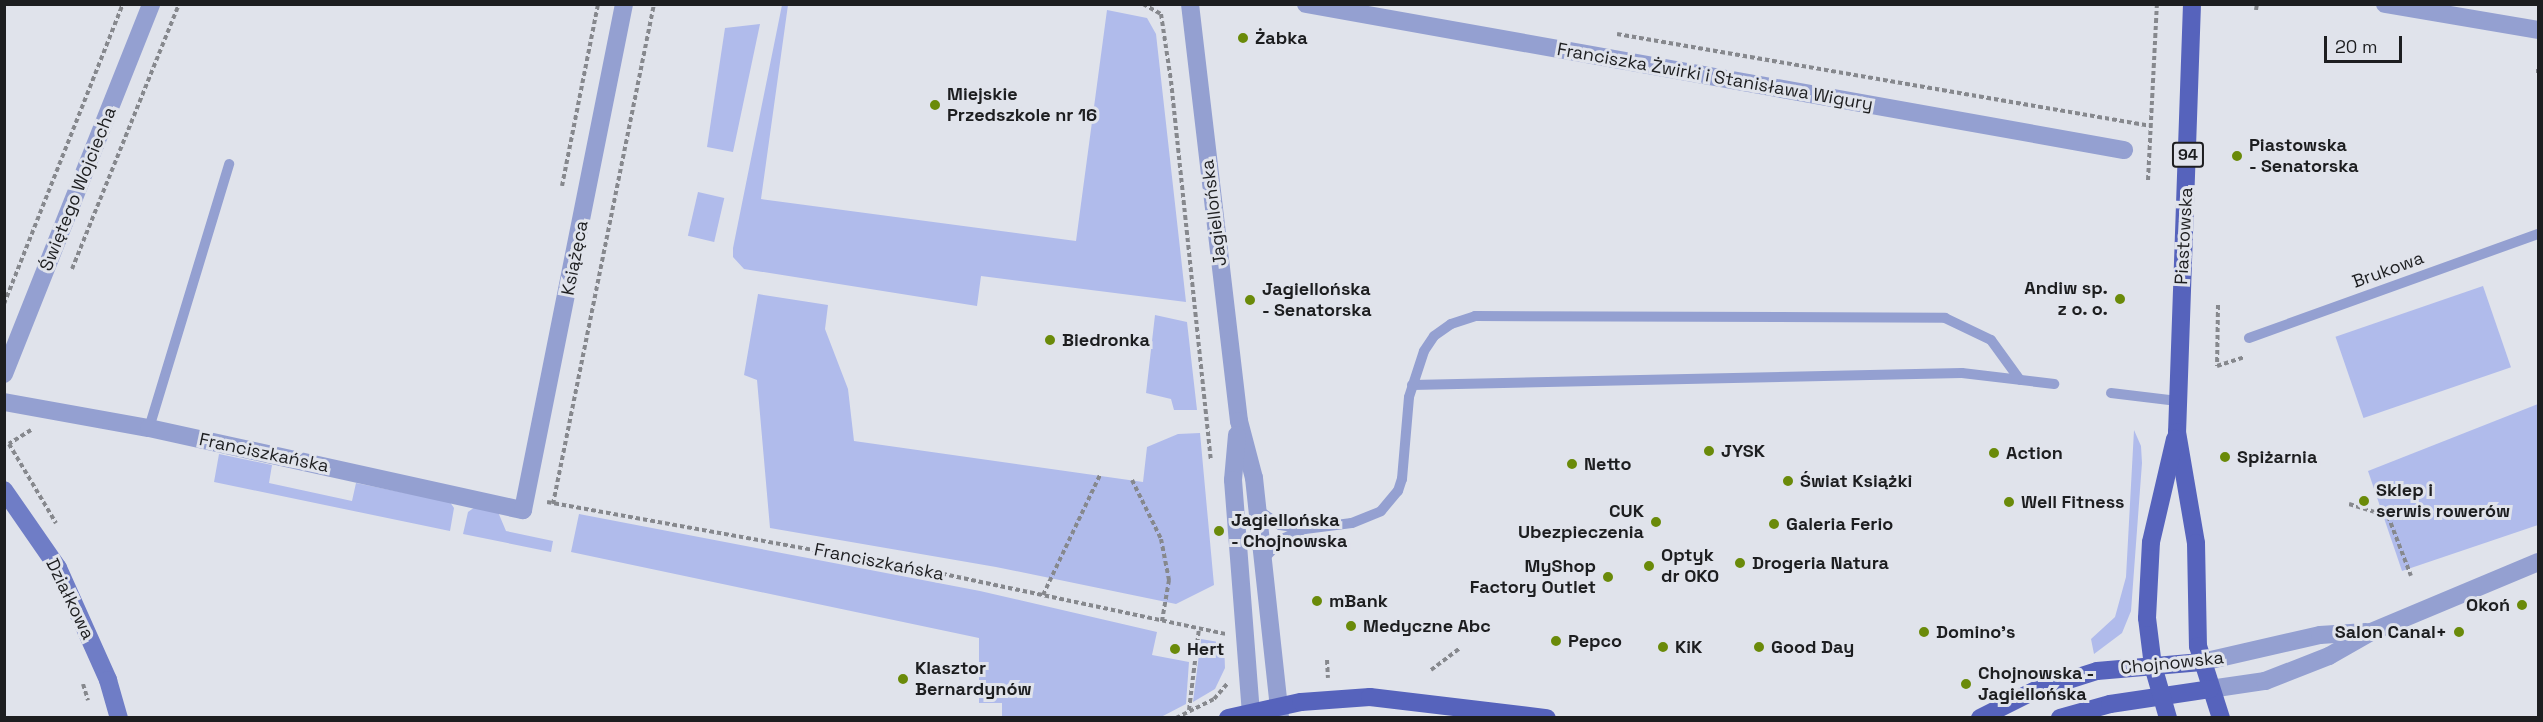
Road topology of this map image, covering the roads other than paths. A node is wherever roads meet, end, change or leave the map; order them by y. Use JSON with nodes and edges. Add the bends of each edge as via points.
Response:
{"nodes":[{"id":1,"x":151,"y":4,"type":"edge"},
{"id":2,"x":624,"y":4,"type":"edge"},
{"id":3,"x":1190,"y":4,"type":"edge"},
{"id":4,"x":1306,"y":4,"type":"edge"},
{"id":5,"x":2192,"y":4,"type":"edge"},
{"id":6,"x":2385,"y":4,"type":"edge"},
{"id":7,"x":2538,"y":30,"type":"edge"},
{"id":8,"x":2124,"y":150,"type":"dead end"},
{"id":9,"x":229,"y":164,"type":"dead end"},
{"id":10,"x":2538,"y":234,"type":"edge"},
{"id":11,"x":2249,"y":338,"type":"dead end"},
{"id":12,"x":4,"y":374,"type":"edge"},
{"id":13,"x":2020,"y":380,"type":"junction"},
{"id":14,"x":2054,"y":384,"type":"dead end"},
{"id":15,"x":1412,"y":386,"type":"junction"},
{"id":16,"x":2111,"y":393,"type":"dead end"},
{"id":17,"x":2178,"y":401,"type":"junction"},
{"id":18,"x":4,"y":402,"type":"edge"},
{"id":19,"x":1239,"y":421,"type":"junction"},
{"id":20,"x":149,"y":428,"type":"junction"},
{"id":21,"x":2177,"y":432,"type":"junction"},
{"id":22,"x":4,"y":489,"type":"edge"},
{"id":23,"x":524,"y":503,"type":"joint"},
{"id":24,"x":1257,"y":509,"type":"junction"},
{"id":25,"x":1305,"y":529,"type":"junction"},
{"id":26,"x":1263,"y":560,"type":"junction"},
{"id":27,"x":2538,"y":562,"type":"edge"},
{"id":28,"x":2371,"y":632,"type":"junction"},
{"id":29,"x":2202,"y":662,"type":"junction"},
{"id":30,"x":2153,"y":666,"type":"junction"},
{"id":31,"x":2210,"y":689,"type":"junction"},
{"id":32,"x":2160,"y":697,"type":"junction"},
{"id":33,"x":1280,"y":712,"type":"edge"},
{"id":34,"x":1253,"y":715,"type":"edge"},
{"id":35,"x":119,"y":717,"type":"edge"},
{"id":36,"x":1228,"y":717,"type":"edge"},
{"id":37,"x":1547,"y":717,"type":"edge"},
{"id":38,"x":1980,"y":717,"type":"edge"},
{"id":39,"x":2060,"y":717,"type":"edge"},
{"id":40,"x":2168,"y":717,"type":"edge"},
{"id":41,"x":2221,"y":717,"type":"edge"}],
"edges":[{"from":1,"to":12,"type":"street","name":"Świętego Wojciecha"},
{"from":2,"to":23,"type":"street","name":"Książęca"},
{"from":3,"to":19,"type":"street","name":"Jagiellońska"},
{"from":4,"to":8,"type":"street","name":"Franciszka Żwirki i Stanisława Wigury"},
{"from":5,"to":17,"type":"main road","name":"Piastowska","number":"94"},
{"from":6,"to":7,"type":"street"},
{"from":9,"to":20,"type":"lane"},
{"from":10,"to":11,"type":"lane","name":"Brukowa"},
{"from":13,"to":14,"type":"lane"},
{"from":13,"to":15,"type":"lane","via":[[1962,373]]},
{"from":13,"to":15,"type":"lane","via":[[1991,340],[1945,318],[1499,313],[1451,324],[1434,336],[1424,351]]},
{"from":15,"to":25,"type":"lane","via":[[1405,464],[1398,491],[1390,502],[1367,519]]},
{"from":16,"to":17,"type":"lane"},
{"from":17,"to":21,"type":"main road","name":"Piastowska","number":"94"},
{"from":18,"to":20,"type":"street","name":"Franciszkańska"},
{"from":19,"to":24,"type":"street","name":"Jagiellońska"},
{"from":19,"to":34,"type":"street","name":"Jagiellońska","via":[[1233,480]]},
{"from":20,"to":23,"type":"street","name":"Franciszkańska"},
{"from":21,"to":29,"type":"main road","name":"Piastowska","number":"94","via":[[2196,543],[2196,622]]},
{"from":21,"to":30,"type":"main road","name":"Piastowska","number":"94","via":[[2151,542],[2147,618]]},
{"from":22,"to":35,"type":"street","name":"Działkowa","via":[[58,568],[108,680]]},
{"from":24,"to":25,"type":"lane","via":[[1280,525]]},
{"from":24,"to":26,"type":"street","name":"Jagiellońska"},
{"from":25,"to":26,"type":"lane","via":[[1282,539]]},
{"from":26,"to":33,"type":"street","name":"Jagiellońska"},
{"from":27,"to":28,"type":"street","name":"Chojnowska"},
{"from":28,"to":29,"type":"street","name":"Chojnowska","via":[[2320,635]]},
{"from":28,"to":31,"type":"street","name":"Chojnowska","via":[[2329,657],[2265,681]]},
{"from":29,"to":30,"type":"main road","name":"Chojnowska"},
{"from":29,"to":31,"type":"main road","name":"Piastowska"},
{"from":30,"to":32,"type":"main road","name":"Piastowska"},
{"from":30,"to":38,"type":"main road","name":"Chojnowska","via":[[2088,673],[2034,691]]},
{"from":31,"to":32,"type":"main road","name":"Chojnowska"},
{"from":31,"to":41,"type":"main road","name":"Piastowska"},
{"from":32,"to":39,"type":"main road","name":"Chojnowska"},
{"from":32,"to":40,"type":"main road","name":"Piastowska"},
{"from":33,"to":34,"type":"main road"},
{"from":33,"to":37,"type":"main road","via":[[1370,697]]},
{"from":34,"to":36,"type":"main road"}]}
